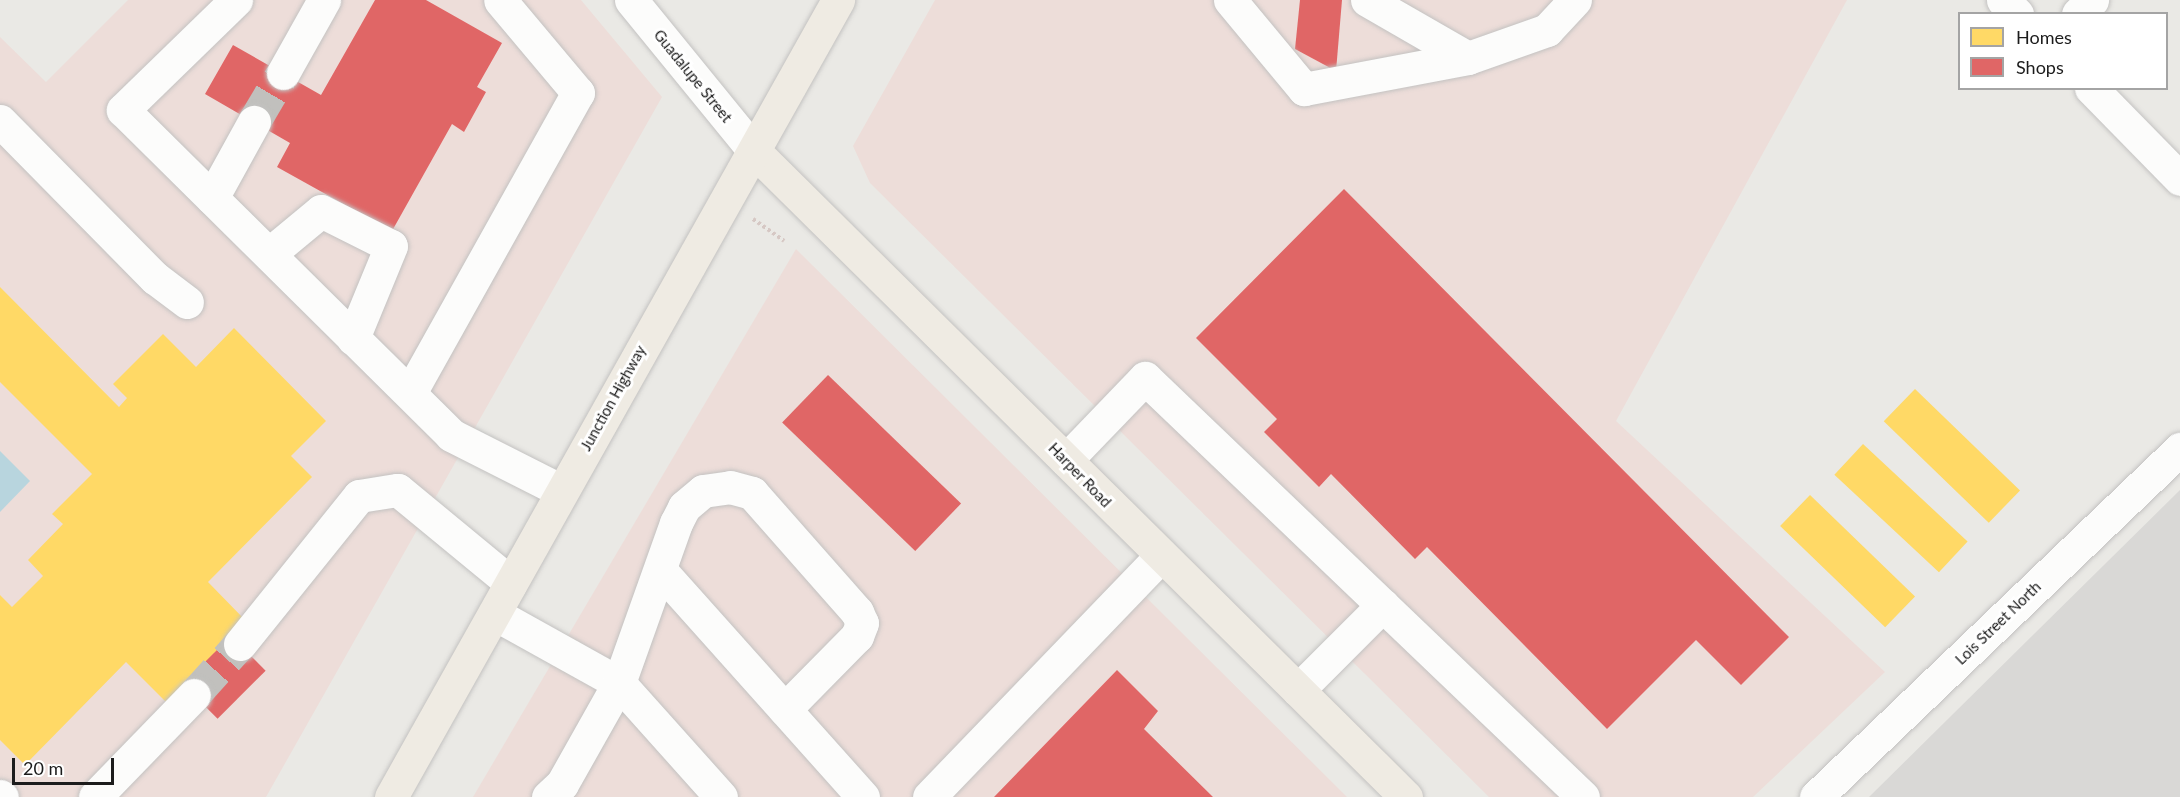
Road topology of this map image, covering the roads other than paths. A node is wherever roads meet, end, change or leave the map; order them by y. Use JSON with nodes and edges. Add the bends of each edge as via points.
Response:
{"nodes":[{"id":1,"x":236,"y":0,"type":"edge"},
{"id":2,"x":324,"y":0,"type":"edge"},
{"id":3,"x":501,"y":0,"type":"edge"},
{"id":4,"x":631,"y":0,"type":"edge"},
{"id":5,"x":838,"y":0,"type":"edge"},
{"id":6,"x":1230,"y":0,"type":"edge"},
{"id":7,"x":1367,"y":0,"type":"edge"},
{"id":8,"x":1575,"y":0,"type":"edge"},
{"id":9,"x":2003,"y":0,"type":"edge"},
{"id":10,"x":2092,"y":0,"type":"edge"},
{"id":11,"x":2014,"y":12,"type":"edge"},
{"id":12,"x":2080,"y":12,"type":"edge"},
{"id":13,"x":1468,"y":58,"type":"junction"},
{"id":14,"x":282,"y":73,"type":"tunnel mouth"},
{"id":15,"x":2093,"y":90,"type":"edge"},
{"id":16,"x":0,"y":121,"type":"edge"},
{"id":17,"x":254,"y":122,"type":"tunnel mouth"},
{"id":18,"x":754,"y":151,"type":"junction"},
{"id":19,"x":2180,"y":179,"type":"edge"},
{"id":20,"x":212,"y":198,"type":"junction"},
{"id":21,"x":269,"y":254,"type":"junction"},
{"id":22,"x":187,"y":302,"type":"dead end"},
{"id":23,"x":353,"y":338,"type":"junction"},
{"id":24,"x":410,"y":393,"type":"junction"},
{"id":25,"x":2180,"y":449,"type":"edge"},
{"id":26,"x":1066,"y":460,"type":"junction"},
{"id":27,"x":562,"y":491,"type":"junction"},
{"id":28,"x":1160,"y":557,"type":"junction"},
{"id":29,"x":661,"y":572,"type":"junction"},
{"id":30,"x":512,"y":583,"type":"junction"},
{"id":31,"x":1383,"y":605,"type":"junction"},
{"id":32,"x":495,"y":614,"type":"junction"},
{"id":33,"x":240,"y":644,"type":"tunnel mouth"},
{"id":34,"x":620,"y":683,"type":"junction"},
{"id":35,"x":1298,"y":690,"type":"junction"},
{"id":36,"x":194,"y":695,"type":"tunnel mouth"},
{"id":37,"x":785,"y":710,"type":"junction"},
{"id":38,"x":1396,"y":794,"type":"edge"},
{"id":39,"x":94,"y":797,"type":"edge"},
{"id":40,"x":391,"y":797,"type":"edge"},
{"id":41,"x":548,"y":797,"type":"edge"},
{"id":42,"x":721,"y":797,"type":"edge"},
{"id":43,"x":863,"y":797,"type":"edge"},
{"id":44,"x":929,"y":797,"type":"edge"},
{"id":45,"x":1583,"y":797,"type":"edge"},
{"id":46,"x":1816,"y":797,"type":"edge"}],
"edges":[{"from":1,"to":20,"type":"street","via":[[123,110]]},
{"from":2,"to":14,"type":"street"},
{"from":3,"to":24,"type":"street","via":[[578,93]]},
{"from":4,"to":18,"type":"street","name":"Guadalupe Street"},
{"from":5,"to":18,"type":"main road","name":"Junction Highway"},
{"from":6,"to":13,"type":"street","via":[[1304,89]]},
{"from":7,"to":13,"type":"street"},
{"from":8,"to":13,"type":"street","via":[[1547,30]]},
{"from":9,"to":11,"type":"street"},
{"from":10,"to":12,"type":"street"},
{"from":15,"to":19,"type":"street"},
{"from":16,"to":22,"type":"street","via":[[155,278]]},
{"from":17,"to":20,"type":"street"},
{"from":18,"to":26,"type":"main road","name":"Harper Road"},
{"from":18,"to":27,"type":"main road","name":"Junction Highway"},
{"from":20,"to":21,"type":"street"},
{"from":21,"to":23,"type":"street"},
{"from":21,"to":23,"type":"street","via":[[321,211],[390,246]]},
{"from":23,"to":24,"type":"street"},
{"from":24,"to":27,"type":"street","via":[[451,435]]},
{"from":25,"to":46,"type":"street","name":"Lois Street North"},
{"from":26,"to":28,"type":"main road","name":"Harper Road"},
{"from":26,"to":31,"type":"street","via":[[1145,378]]},
{"from":27,"to":30,"type":"main road","name":"Junction Highway"},
{"from":28,"to":35,"type":"main road","name":"Harper Road"},
{"from":28,"to":44,"type":"street"},
{"from":29,"to":34,"type":"street"},
{"from":29,"to":37,"type":"street"},
{"from":29,"to":37,"type":"street","via":[[684,507],[703,491],[730,487],[752,493],[857,612],[862,623],[857,636]]},
{"from":30,"to":32,"type":"main road","name":"Junction Highway"},
{"from":30,"to":33,"type":"street","via":[[398,490],[359,496]]},
{"from":31,"to":35,"type":"street"},
{"from":31,"to":45,"type":"street"},
{"from":32,"to":34,"type":"street"},
{"from":32,"to":40,"type":"main road","name":"Junction Highway"},
{"from":34,"to":41,"type":"street","via":[[561,784]]},
{"from":34,"to":42,"type":"street"},
{"from":35,"to":38,"type":"main road","name":"Harper Road"},
{"from":36,"to":39,"type":"street"},
{"from":37,"to":43,"type":"street"}]}
